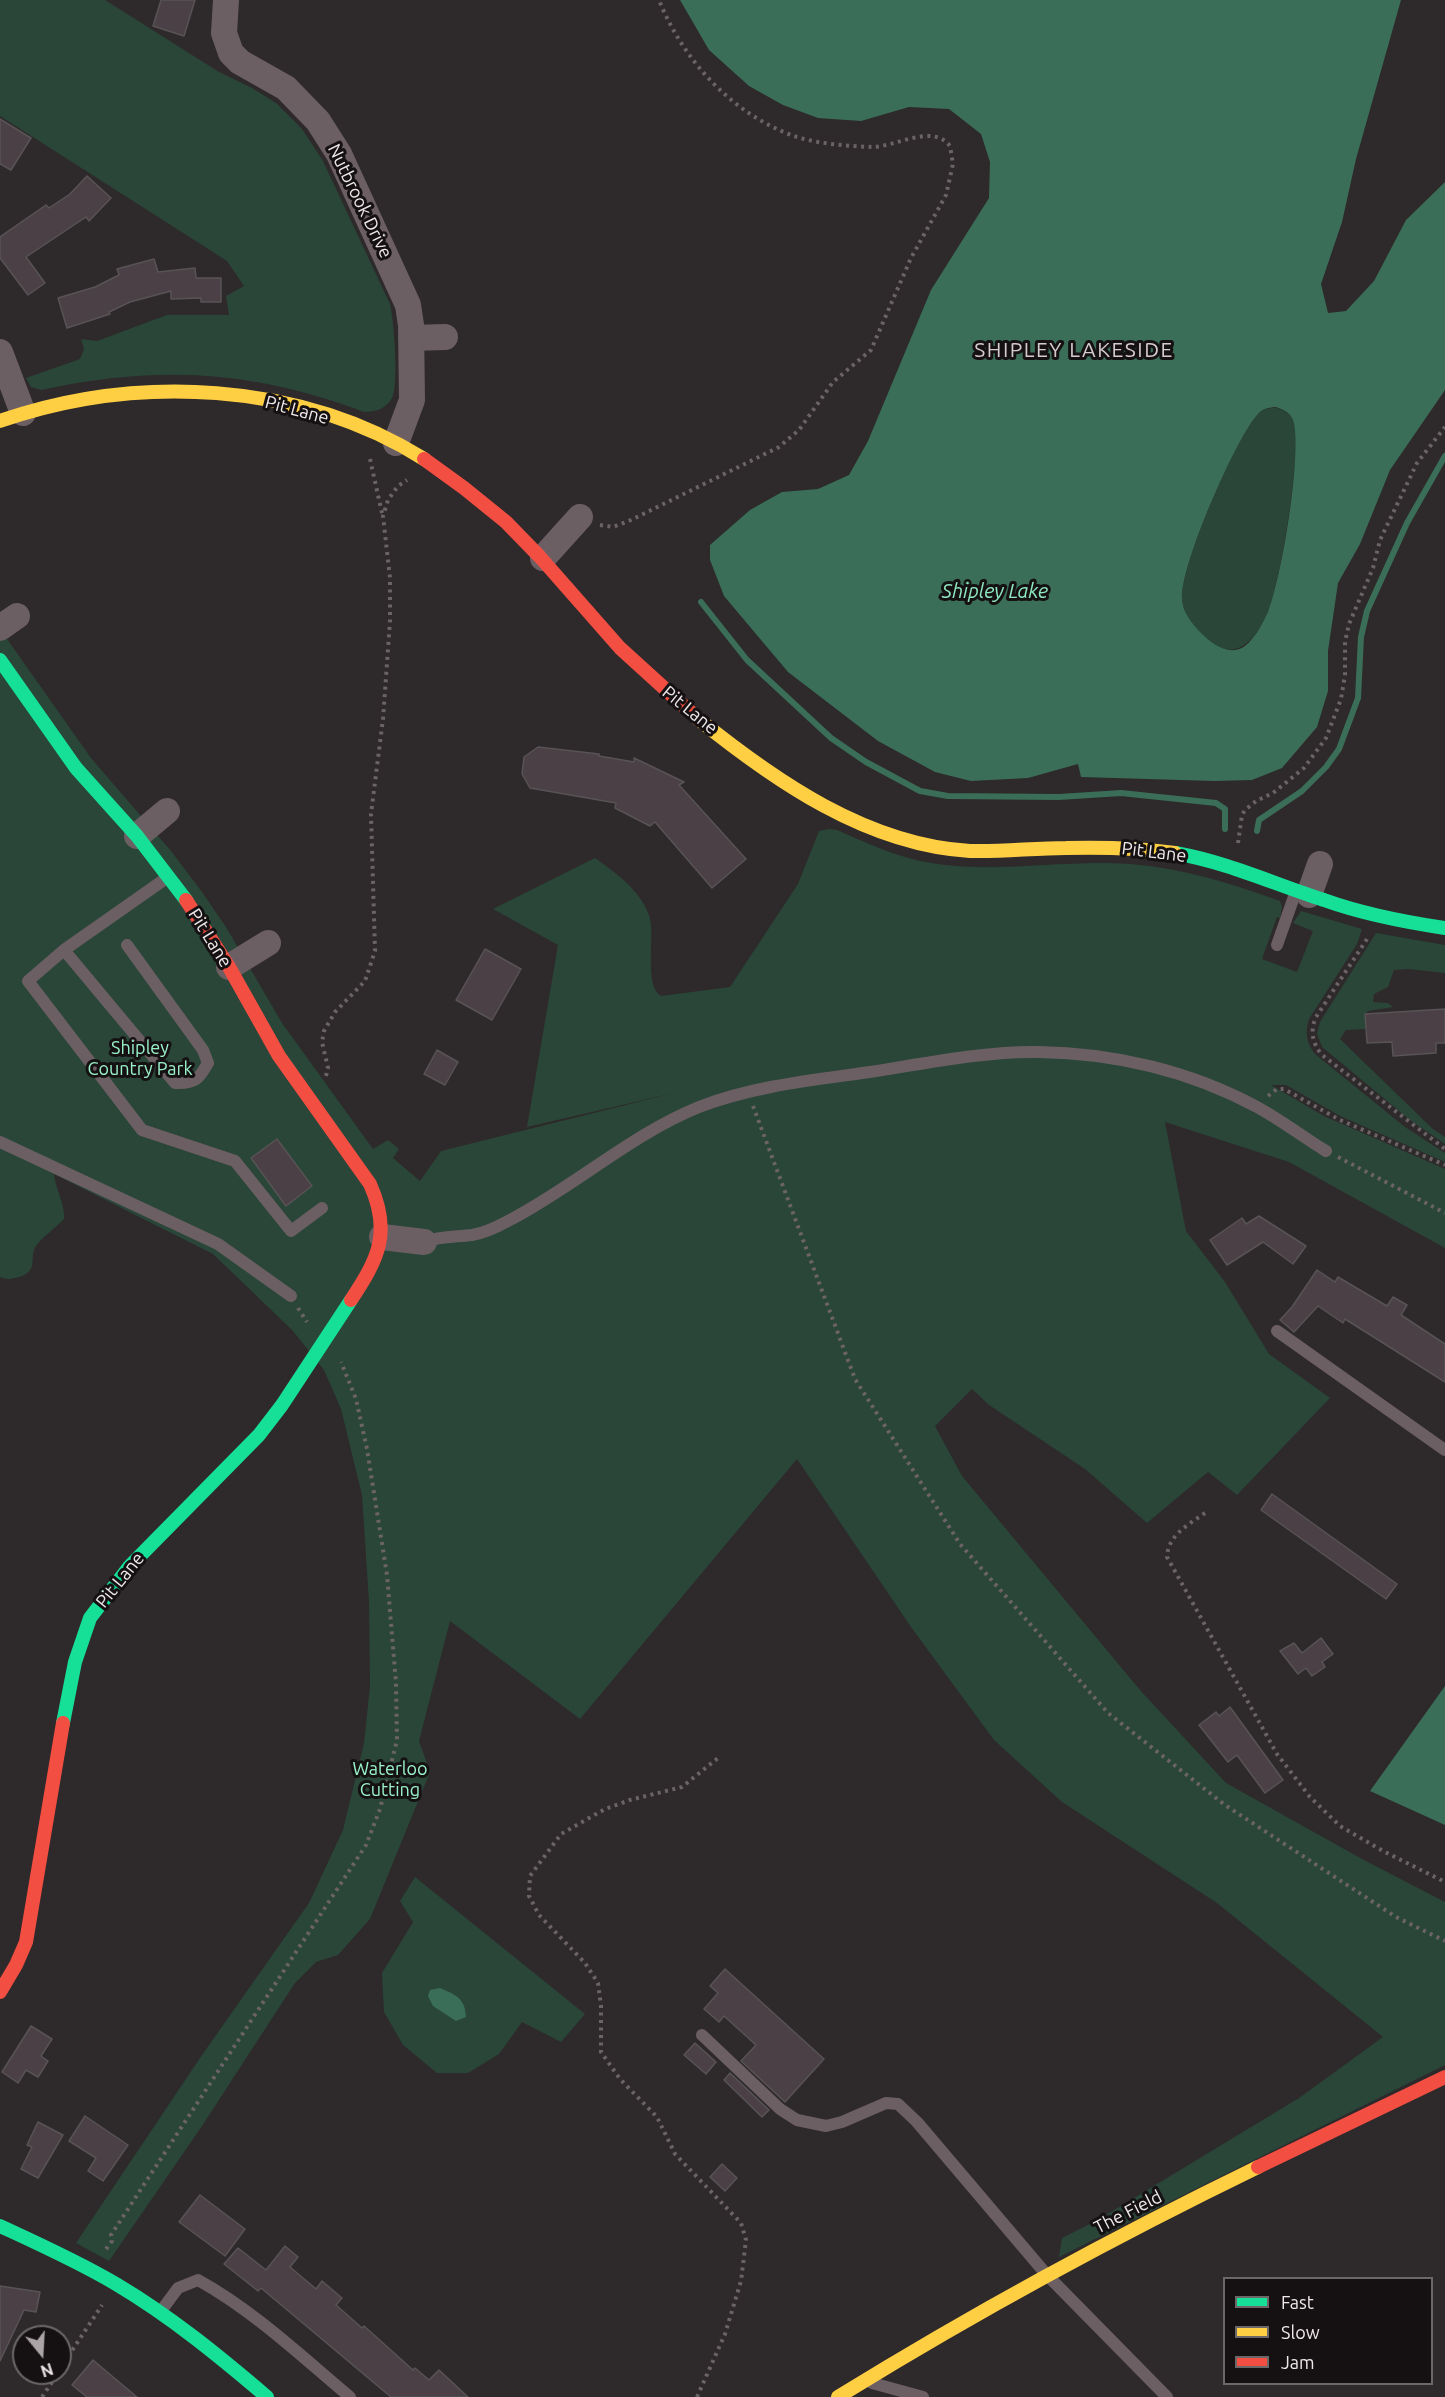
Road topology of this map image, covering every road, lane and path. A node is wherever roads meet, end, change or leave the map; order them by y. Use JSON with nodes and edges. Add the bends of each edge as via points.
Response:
{"nodes":[{"id":1,"x":226,"y":0,"type":"edge"},
{"id":2,"x":659,"y":0,"type":"edge"},
{"id":3,"x":446,"y":337,"type":"dead end"},
{"id":4,"x":411,"y":338,"type":"junction"},
{"id":5,"x":0,"y":352,"type":"edge"},
{"id":6,"x":12,"y":417,"type":"edge"},
{"id":7,"x":1445,"y":427,"type":"edge"},
{"id":8,"x":372,"y":432,"type":"junction"},
{"id":9,"x":396,"y":443,"type":"junction"},
{"id":10,"x":429,"y":463,"type":"junction"},
{"id":11,"x":383,"y":516,"type":"junction"},
{"id":12,"x":580,"y":517,"type":"joint"},
{"id":13,"x":543,"y":558,"type":"junction"},
{"id":14,"x":0,"y":660,"type":"edge"},
{"id":15,"x":167,"y":811,"type":"dead end"},
{"id":16,"x":136,"y":836,"type":"junction"},
{"id":17,"x":1320,"y":864,"type":"dead end"},
{"id":18,"x":1235,"y":867,"type":"junction"},
{"id":19,"x":169,"y":876,"type":"junction"},
{"id":20,"x":1303,"y":892,"type":"junction"},
{"id":21,"x":1376,"y":915,"type":"junction"},
{"id":22,"x":1445,"y":928,"type":"edge"},
{"id":23,"x":268,"y":943,"type":"dead end"},
{"id":24,"x":127,"y":945,"type":"dead end"},
{"id":25,"x":1277,"y":945,"type":"dead end"},
{"id":26,"x":64,"y":950,"type":"junction"},
{"id":27,"x":229,"y":967,"type":"junction"},
{"id":28,"x":747,"y":1092,"type":"junction"},
{"id":29,"x":310,"y":1099,"type":"junction"},
{"id":30,"x":1257,"y":1107,"type":"junction"},
{"id":31,"x":0,"y":1142,"type":"edge"},
{"id":32,"x":1445,"y":1149,"type":"edge"},
{"id":33,"x":1326,"y":1151,"type":"joint"},
{"id":34,"x":1445,"y":1165,"type":"edge"},
{"id":35,"x":322,"y":1208,"type":"dead end"},
{"id":36,"x":1445,"y":1214,"type":"edge"},
{"id":37,"x":382,"y":1237,"type":"junction"},
{"id":38,"x":424,"y":1242,"type":"joint"},
{"id":39,"x":291,"y":1296,"type":"joint"},
{"id":40,"x":316,"y":1319,"type":"dead end"},
{"id":41,"x":1277,"y":1331,"type":"dead end"},
{"id":42,"x":325,"y":1341,"type":"junction"},
{"id":43,"x":1445,"y":1450,"type":"edge"},
{"id":44,"x":1205,"y":1513,"type":"dead end"},
{"id":45,"x":718,"y":1758,"type":"dead end"},
{"id":46,"x":1445,"y":1881,"type":"edge"},
{"id":47,"x":1445,"y":1941,"type":"edge"},
{"id":48,"x":0,"y":1992,"type":"edge"},
{"id":49,"x":702,"y":2035,"type":"dead end"},
{"id":50,"x":1445,"y":2078,"type":"edge"},
{"id":51,"x":0,"y":2226,"type":"edge"},
{"id":52,"x":112,"y":2241,"type":"dead end"},
{"id":53,"x":1046,"y":2274,"type":"junction"},
{"id":54,"x":116,"y":2284,"type":"junction"},
{"id":55,"x":160,"y":2312,"type":"junction"},
{"id":56,"x":72,"y":2351,"type":"edge"},
{"id":57,"x":864,"y":2381,"type":"junction"},
{"id":58,"x":267,"y":2397,"type":"edge"},
{"id":59,"x":350,"y":2397,"type":"edge"},
{"id":60,"x":697,"y":2397,"type":"edge"},
{"id":61,"x":838,"y":2397,"type":"edge"},
{"id":62,"x":923,"y":2397,"type":"edge"},
{"id":63,"x":1167,"y":2397,"type":"edge"}],
"edges":[{"from":1,"to":4,"type":"street","name":"Nutbrook Drive","via":[[224,33],[233,56],[292,94],[318,121],[339,154],[403,291],[410,311]]},
{"from":2,"to":12,"type":"path","via":[[670,26],[702,72],[765,122],[795,136],[853,146],[877,147],[939,137],[950,146],[953,171],[946,195],[911,258],[871,350],[833,382],[793,436],[761,457],[622,524],[605,527]]},
{"from":3,"to":4,"type":"street"},
{"from":4,"to":9,"type":"street","name":"Nutbrook Drive","via":[[412,400]]},
{"from":5,"to":6,"type":"street"},
{"from":6,"to":8,"type":"street","name":"Pit Lane","via":[[93,398],[207,392],[288,405]]},
{"from":7,"to":18,"type":"path","via":[[1417,463],[1380,540],[1348,624],[1344,686],[1334,721],[1304,768],[1245,810]]},
{"from":8,"to":9,"type":"street","name":"Pit Lane"},
{"from":8,"to":11,"type":"path","via":[[371,468]]},
{"from":9,"to":10,"type":"street","name":"Pit Lane"},
{"from":10,"to":11,"type":"path","via":[[398,486]]},
{"from":10,"to":13,"type":"street","name":"Pit Lane","via":[[490,508]]},
{"from":11,"to":29,"type":"path","via":[[390,621],[371,814],[375,951],[365,981],[335,1012],[324,1031],[327,1074]]},
{"from":12,"to":13,"type":"street"},
{"from":13,"to":18,"type":"street","name":"Pit Lane","via":[[621,648],[693,714],[812,798],[890,836],[956,850],[1130,847]]},
{"from":14,"to":16,"type":"street","name":"Pit Lane","via":[[83,777]]},
{"from":15,"to":16,"type":"street"},
{"from":16,"to":19,"type":"street","name":"Pit Lane"},
{"from":17,"to":20,"type":"street"},
{"from":18,"to":20,"type":"street","name":"Pit Lane"},
{"from":19,"to":26,"type":"lane"},
{"from":19,"to":27,"type":"street","name":"Pit Lane"},
{"from":20,"to":21,"type":"street","name":"Pit Lane"},
{"from":20,"to":25,"type":"lane"},
{"from":21,"to":22,"type":"street","name":"Pit Lane"},
{"from":21,"to":32,"type":"path","via":[[1362,949],[1316,1017],[1312,1029],[1314,1043],[1322,1055]]},
{"from":23,"to":27,"type":"street"},
{"from":24,"to":26,"type":"lane","via":[[203,1050],[208,1063],[200,1077],[188,1084],[175,1083]]},
{"from":26,"to":35,"type":"lane","via":[[28,981],[142,1130],[235,1161],[291,1231]]},
{"from":27,"to":29,"type":"street","name":"Pit Lane","via":[[279,1056]]},
{"from":28,"to":30,"type":"lane","via":[[927,1063],[1037,1052],[1129,1061],[1210,1085]]},
{"from":28,"to":38,"type":"lane","via":[[657,1126],[531,1208],[490,1229]]},
{"from":28,"to":47,"type":"path","via":[[855,1379],[960,1544],[1108,1713],[1225,1805],[1396,1917]]},
{"from":29,"to":37,"type":"street","name":"Pit Lane","via":[[370,1184],[379,1207]]},
{"from":30,"to":33,"type":"lane"},
{"from":30,"to":34,"type":"path","via":[[1274,1090],[1284,1089],[1352,1126]]},
{"from":31,"to":39,"type":"lane","via":[[218,1244]]},
{"from":33,"to":36,"type":"path"},
{"from":37,"to":38,"type":"street"},
{"from":37,"to":42,"type":"street","name":"Pit Lane","via":[[370,1271]]},
{"from":39,"to":40,"type":"path","via":[[310,1328]]},
{"from":41,"to":43,"type":"lane"},
{"from":42,"to":48,"type":"street","name":"Pit Lane","via":[[259,1435],[129,1567],[86,1627],[64,1714],[26,1942]]},
{"from":42,"to":52,"type":"path","via":[[344,1365],[367,1449],[393,1634],[397,1740],[394,1753],[366,1845],[111,2235]]},
{"from":44,"to":46,"type":"path","via":[[1176,1535],[1168,1546],[1167,1557],[1276,1754],[1310,1797],[1340,1826]]},
{"from":45,"to":60,"type":"path","via":[[682,1787],[605,1809],[561,1834],[530,1876],[529,1896],[539,1915],[585,1963],[598,1983],[602,2052],[620,2079],[657,2117],[675,2154],[741,2223],[746,2240],[741,2281],[725,2334]]},
{"from":49,"to":53,"type":"lane","via":[[780,2109],[797,2120],[826,2127],[886,2103],[898,2104]]},
{"from":50,"to":53,"type":"street","name":"The Field","via":[[1216,2187]]},
{"from":51,"to":54,"type":"street"},
{"from":53,"to":57,"type":"street","name":"The Field"},
{"from":53,"to":63,"type":"lane"},
{"from":54,"to":55,"type":"street"},
{"from":54,"to":56,"type":"path"},
{"from":55,"to":58,"type":"street"},
{"from":55,"to":59,"type":"lane","via":[[178,2288],[198,2280],[286,2343]]},
{"from":57,"to":61,"type":"street","name":"The Field"},
{"from":57,"to":62,"type":"lane"}]}
